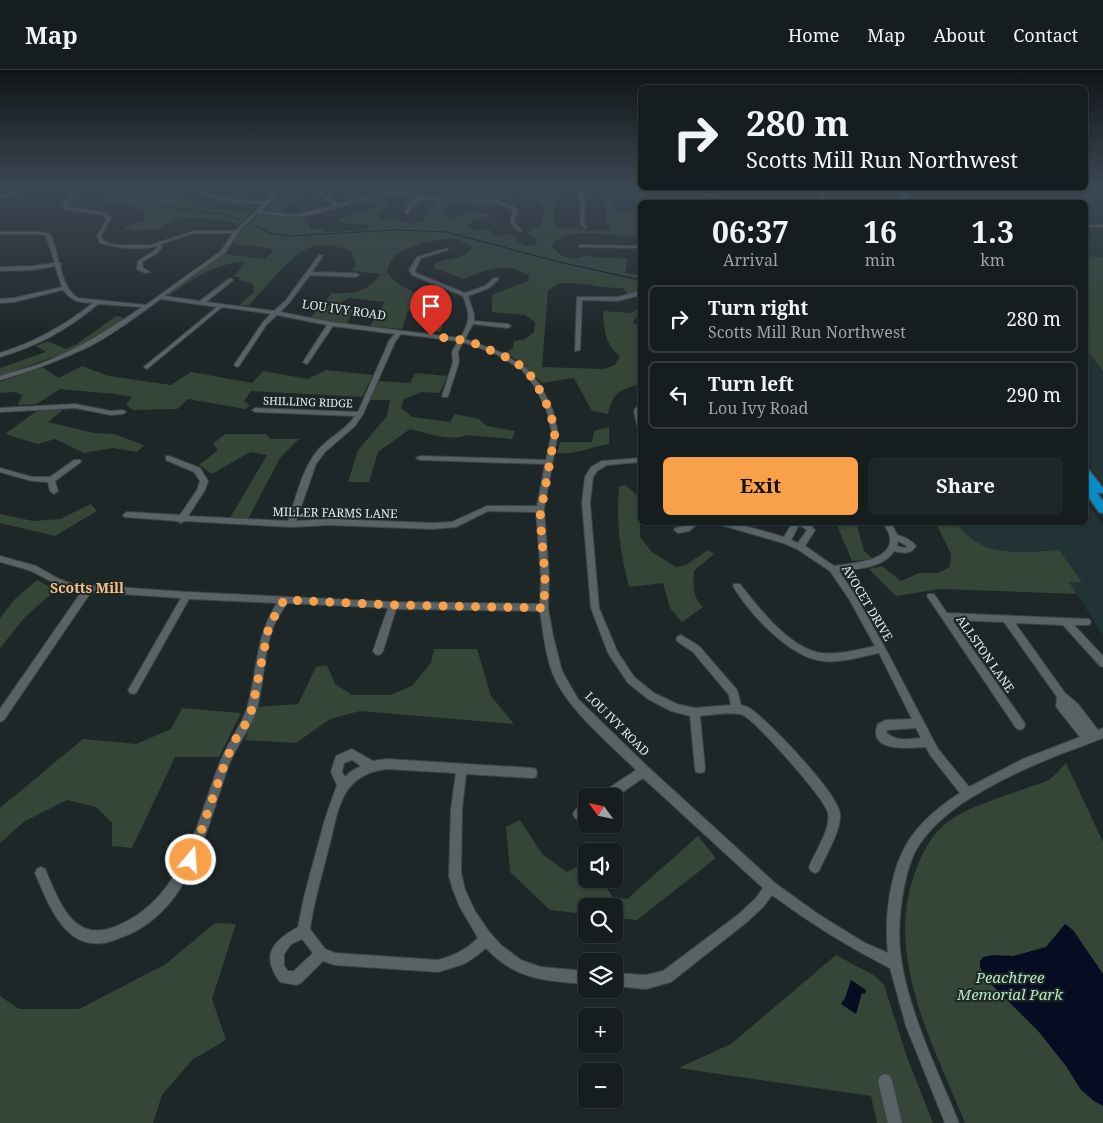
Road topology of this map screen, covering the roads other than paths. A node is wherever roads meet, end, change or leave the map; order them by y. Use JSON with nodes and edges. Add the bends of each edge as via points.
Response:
{"nodes":[{"id":1,"x":48,"y":236,"type":"edge"},
{"id":2,"x":98,"y":236,"type":"edge"},
{"id":3,"x":178,"y":236,"type":"edge"},
{"id":4,"x":234,"y":236,"type":"edge"},
{"id":5,"x":158,"y":243,"type":"junction"},
{"id":6,"x":581,"y":246,"type":"dead end"},
{"id":7,"x":638,"y":247,"type":"edge"},
{"id":8,"x":446,"y":249,"type":"dead end"},
{"id":9,"x":321,"y":256,"type":"dead end"},
{"id":10,"x":59,"y":264,"type":"junction"},
{"id":11,"x":0,"y":270,"type":"edge"},
{"id":12,"x":147,"y":272,"type":"dead end"},
{"id":13,"x":310,"y":273,"type":"junction"},
{"id":14,"x":356,"y":275,"type":"dead end"},
{"id":15,"x":496,"y":279,"type":"dead end"},
{"id":16,"x":230,"y":280,"type":"dead end"},
{"id":17,"x":64,"y":288,"type":"junction"},
{"id":18,"x":465,"y":295,"type":"junction"},
{"id":19,"x":638,"y":296,"type":"edge"},
{"id":20,"x":158,"y":297,"type":"junction"},
{"id":21,"x":0,"y":301,"type":"edge"},
{"id":22,"x":97,"y":302,"type":"junction"},
{"id":23,"x":202,"y":302,"type":"junction"},
{"id":24,"x":145,"y":306,"type":"junction"},
{"id":25,"x":219,"y":308,"type":"junction"},
{"id":26,"x":276,"y":313,"type":"junction"},
{"id":27,"x":472,"y":322,"type":"junction"},
{"id":28,"x":331,"y":324,"type":"junction"},
{"id":29,"x":508,"y":326,"type":"dead end"},
{"id":30,"x":400,"y":332,"type":"junction"},
{"id":31,"x":27,"y":337,"type":"dead end"},
{"id":32,"x":462,"y":340,"type":"junction"},
{"id":33,"x":37,"y":343,"type":"junction"},
{"id":34,"x":577,"y":350,"type":"dead end"},
{"id":35,"x":0,"y":355,"type":"edge"},
{"id":36,"x":306,"y":362,"type":"dead end"},
{"id":37,"x":237,"y":365,"type":"dead end"},
{"id":38,"x":147,"y":367,"type":"dead end"},
{"id":39,"x":0,"y":378,"type":"edge"},
{"id":40,"x":445,"y":396,"type":"dead end"},
{"id":41,"x":0,"y":410,"type":"edge"},
{"id":42,"x":255,"y":410,"type":"dead end"},
{"id":43,"x":123,"y":412,"type":"dead end"},
{"id":44,"x":360,"y":414,"type":"junction"},
{"id":45,"x":168,"y":458,"type":"dead end"},
{"id":46,"x":420,"y":458,"type":"dead end"},
{"id":47,"x":638,"y":460,"type":"edge"},
{"id":48,"x":77,"y":462,"type":"dead end"},
{"id":49,"x":550,"y":462,"type":"junction"},
{"id":50,"x":0,"y":470,"type":"edge"},
{"id":51,"x":1088,"y":476,"type":"edge"},
{"id":52,"x":51,"y":480,"type":"junction"},
{"id":53,"x":1088,"y":488,"type":"edge"},
{"id":54,"x":54,"y":491,"type":"dead end"},
{"id":55,"x":1103,"y":496,"type":"edge"},
{"id":56,"x":540,"y":509,"type":"junction"},
{"id":57,"x":1103,"y":509,"type":"edge"},
{"id":58,"x":127,"y":515,"type":"dead end"},
{"id":59,"x":181,"y":520,"type":"junction"},
{"id":60,"x":291,"y":524,"type":"junction"},
{"id":61,"x":692,"y":525,"type":"edge"},
{"id":62,"x":735,"y":525,"type":"edge"},
{"id":63,"x":796,"y":525,"type":"edge"},
{"id":64,"x":806,"y":525,"type":"edge"},
{"id":65,"x":888,"y":525,"type":"edge"},
{"id":66,"x":678,"y":530,"type":"dead end"},
{"id":67,"x":788,"y":536,"type":"junction"},
{"id":68,"x":894,"y":537,"type":"junction"},
{"id":69,"x":800,"y":547,"type":"junction"},
{"id":70,"x":893,"y":548,"type":"junction"},
{"id":71,"x":1,"y":561,"type":"edge"},
{"id":72,"x":833,"y":569,"type":"junction"},
{"id":73,"x":737,"y":586,"type":"dead end"},
{"id":74,"x":89,"y":588,"type":"junction"},
{"id":75,"x":187,"y":595,"type":"junction"},
{"id":76,"x":931,"y":596,"type":"dead end"},
{"id":77,"x":284,"y":600,"type":"junction"},
{"id":78,"x":392,"y":605,"type":"junction"},
{"id":79,"x":544,"y":608,"type":"junction"},
{"id":80,"x":944,"y":616,"type":"junction"},
{"id":81,"x":1007,"y":619,"type":"junction"},
{"id":82,"x":1065,"y":621,"type":"junction"},
{"id":83,"x":1086,"y":622,"type":"dead end"},
{"id":84,"x":681,"y":639,"type":"dead end"},
{"id":85,"x":881,"y":649,"type":"junction"},
{"id":86,"x":378,"y":651,"type":"dead end"},
{"id":87,"x":1103,"y":663,"type":"edge"},
{"id":88,"x":133,"y":690,"type":"dead end"},
{"id":89,"x":736,"y":709,"type":"junction"},
{"id":90,"x":695,"y":712,"type":"junction"},
{"id":91,"x":0,"y":717,"type":"edge"},
{"id":92,"x":918,"y":723,"type":"junction"},
{"id":93,"x":1020,"y":725,"type":"dead end"},
{"id":94,"x":1096,"y":736,"type":"edge"},
{"id":95,"x":926,"y":737,"type":"junction"},
{"id":96,"x":371,"y":766,"type":"junction"},
{"id":97,"x":700,"y":768,"type":"dead end"},
{"id":98,"x":462,"y":770,"type":"junction"},
{"id":99,"x":644,"y":771,"type":"junction"},
{"id":100,"x":532,"y":773,"type":"dead end"},
{"id":101,"x":620,"y":788,"type":"edge"},
{"id":102,"x":340,"y":793,"type":"junction"},
{"id":103,"x":967,"y":793,"type":"junction"},
{"id":104,"x":815,"y":867,"type":"dead end"},
{"id":105,"x":41,"y":873,"type":"dead end"},
{"id":106,"x":771,"y":887,"type":"junction"},
{"id":107,"x":304,"y":931,"type":"junction"},
{"id":108,"x":487,"y":938,"type":"junction"},
{"id":109,"x":321,"y":954,"type":"junction"},
{"id":110,"x":895,"y":964,"type":"junction"},
{"id":111,"x":578,"y":977,"type":"edge"},
{"id":112,"x":623,"y":981,"type":"edge"},
{"id":113,"x":885,"y":1081,"type":"dead end"},
{"id":114,"x":895,"y":1123,"type":"edge"},
{"id":115,"x":952,"y":1123,"type":"edge"}],
"edges":[{"from":1,"to":10,"type":"street"},
{"from":2,"to":5,"type":"street","via":[[102,242],[122,248]]},
{"from":3,"to":5,"type":"street"},
{"from":4,"to":20,"type":"street","via":[[223,252]]},
{"from":5,"to":12,"type":"street","via":[[160,247],[156,252],[140,261],[140,268]]},
{"from":6,"to":7,"type":"street"},
{"from":8,"to":18,"type":"street","via":[[419,257],[412,270]]},
{"from":9,"to":13,"type":"street"},
{"from":10,"to":11,"type":"street"},
{"from":10,"to":17,"type":"street"},
{"from":13,"to":14,"type":"street"},
{"from":13,"to":26,"type":"street"},
{"from":15,"to":18,"type":"street","via":[[487,287]]},
{"from":16,"to":23,"type":"street"},
{"from":17,"to":21,"type":"street"},
{"from":17,"to":22,"type":"street","via":[[76,300]]},
{"from":18,"to":27,"type":"street","via":[[472,309]]},
{"from":19,"to":34,"type":"street","via":[[578,298]]},
{"from":20,"to":23,"type":"street","name":"LOU IVY ROAD"},
{"from":20,"to":24,"type":"street"},
{"from":22,"to":24,"type":"street"},
{"from":22,"to":33,"type":"street","via":[[73,323]]},
{"from":23,"to":25,"type":"street","name":"LOU IVY ROAD"},
{"from":24,"to":39,"type":"street","via":[[89,344],[40,366]]},
{"from":25,"to":26,"type":"street","name":"LOU IVY ROAD"},
{"from":25,"to":38,"type":"street"},
{"from":26,"to":28,"type":"street","name":"LOU IVY ROAD"},
{"from":26,"to":37,"type":"street","via":[[260,330]]},
{"from":27,"to":29,"type":"street"},
{"from":27,"to":32,"type":"street"},
{"from":28,"to":30,"type":"street","name":"LOU IVY ROAD"},
{"from":28,"to":36,"type":"street"},
{"from":30,"to":32,"type":"street","name":"LOU IVY ROAD"},
{"from":30,"to":44,"type":"street","via":[[392,341]]},
{"from":31,"to":33,"type":"street"},
{"from":32,"to":40,"type":"street","via":[[455,352],[456,362]]},
{"from":32,"to":49,"type":"street","name":"LOU IVY ROAD","via":[[515,361],[534,379],[553,422],[555,433]]},
{"from":33,"to":35,"type":"street"},
{"from":41,"to":43,"type":"street","via":[[75,406]]},
{"from":42,"to":44,"type":"street","name":"SHILLING RIDGE"},
{"from":44,"to":60,"type":"street","via":[[353,425],[322,450],[312,464]]},
{"from":45,"to":59,"type":"street","via":[[197,470],[204,481]]},
{"from":46,"to":49,"type":"street"},
{"from":47,"to":90,"type":"street","via":[[605,463],[594,469],[589,477],[586,503],[595,608],[613,653],[631,680],[651,696],[675,708]]},
{"from":48,"to":52,"type":"street"},
{"from":49,"to":56,"type":"street","name":"LOU IVY ROAD"},
{"from":50,"to":52,"type":"street","via":[[32,479]]},
{"from":51,"to":55,"type":"highway"},
{"from":52,"to":54,"type":"street"},
{"from":53,"to":57,"type":"highway"},
{"from":56,"to":60,"type":"street","name":"MILLER FARMS LANE","via":[[487,509],[453,525],[442,526],[330,522]]},
{"from":56,"to":79,"type":"street","name":"LOU IVY ROAD"},
{"from":58,"to":59,"type":"street","name":"MILLER FARMS LANE"},
{"from":59,"to":60,"type":"street","name":"MILLER FARMS LANE"},
{"from":61,"to":66,"type":"street"},
{"from":62,"to":67,"type":"street","name":"AVOCET DRIVE"},
{"from":63,"to":67,"type":"street"},
{"from":64,"to":69,"type":"street","via":[[811,530]]},
{"from":65,"to":68,"type":"street"},
{"from":67,"to":69,"type":"street","name":"AVOCET DRIVE"},
{"from":68,"to":70,"type":"street"},
{"from":68,"to":70,"type":"street","via":[[908,541],[912,546],[907,551]]},
{"from":69,"to":72,"type":"street","name":"AVOCET DRIVE"},
{"from":70,"to":72,"type":"street","via":[[880,560]]},
{"from":71,"to":74,"type":"street","via":[[33,568],[72,587]]},
{"from":72,"to":85,"type":"street","name":"AVOCET DRIVE"},
{"from":73,"to":85,"type":"street","via":[[797,649],[826,657]]},
{"from":74,"to":75,"type":"street"},
{"from":74,"to":91,"type":"street"},
{"from":75,"to":77,"type":"street"},
{"from":75,"to":88,"type":"street"},
{"from":76,"to":80,"type":"street","name":"ALLSTON LANE"},
{"from":77,"to":78,"type":"street"},
{"from":77,"to":105,"type":"street","via":[[269,626],[252,709],[226,760],[191,860],[157,909],[122,932],[102,937],[83,935],[67,926]]},
{"from":78,"to":79,"type":"street"},
{"from":78,"to":86,"type":"street"},
{"from":79,"to":99,"type":"street","name":"LOU IVY ROAD","via":[[560,679],[574,702]]},
{"from":80,"to":81,"type":"street"},
{"from":80,"to":93,"type":"street","name":"ALLSTON LANE"},
{"from":81,"to":82,"type":"street"},
{"from":81,"to":94,"type":"street","via":[[1062,696],[1061,705],[1071,710]]},
{"from":82,"to":83,"type":"street"},
{"from":82,"to":87,"type":"street"},
{"from":84,"to":89,"type":"street","via":[[696,649],[734,693]]},
{"from":85,"to":92,"type":"street","name":"AVOCET DRIVE"},
{"from":89,"to":90,"type":"street"},
{"from":89,"to":104,"type":"street","via":[[746,711],[760,722],[830,802],[834,825]]},
{"from":90,"to":97,"type":"street"},
{"from":92,"to":95,"type":"street","name":"AVOCET DRIVE"},
{"from":92,"to":95,"type":"street","via":[[886,725],[881,730],[883,738],[894,743],[915,742]]},
{"from":94,"to":103,"type":"street","via":[[1028,763]]},
{"from":95,"to":103,"type":"street","name":"AVOCET DRIVE"},
{"from":96,"to":98,"type":"street","via":[[414,765]]},
{"from":96,"to":102,"type":"street","via":[[347,783]]},
{"from":96,"to":102,"type":"street","via":[[352,754],[340,760],[336,772],[343,785]]},
{"from":98,"to":100,"type":"street"},
{"from":98,"to":108,"type":"street","via":[[456,806],[456,878],[461,898]]},
{"from":99,"to":101,"type":"street","name":"LOU IVY ROAD"},
{"from":99,"to":106,"type":"street","name":"LOU IVY ROAD"},
{"from":102,"to":107,"type":"street","via":[[314,878]]},
{"from":103,"to":110,"type":"street","via":[[915,841],[903,866],[896,892],[893,925]]},
{"from":106,"to":110,"type":"street","name":"LOU IVY ROAD","via":[[860,947]]},
{"from":106,"to":112,"type":"street","via":[[743,918],[666,977],[646,982]]},
{"from":107,"to":109,"type":"street"},
{"from":107,"to":109,"type":"street","via":[[287,940],[277,952],[278,968],[285,977],[296,978]]},
{"from":108,"to":109,"type":"street","via":[[467,956],[438,966],[335,959]]},
{"from":108,"to":111,"type":"street","via":[[516,966],[535,972]]},
{"from":110,"to":115,"type":"street","via":[[905,1004]]},
{"from":113,"to":114,"type":"street"}]}
